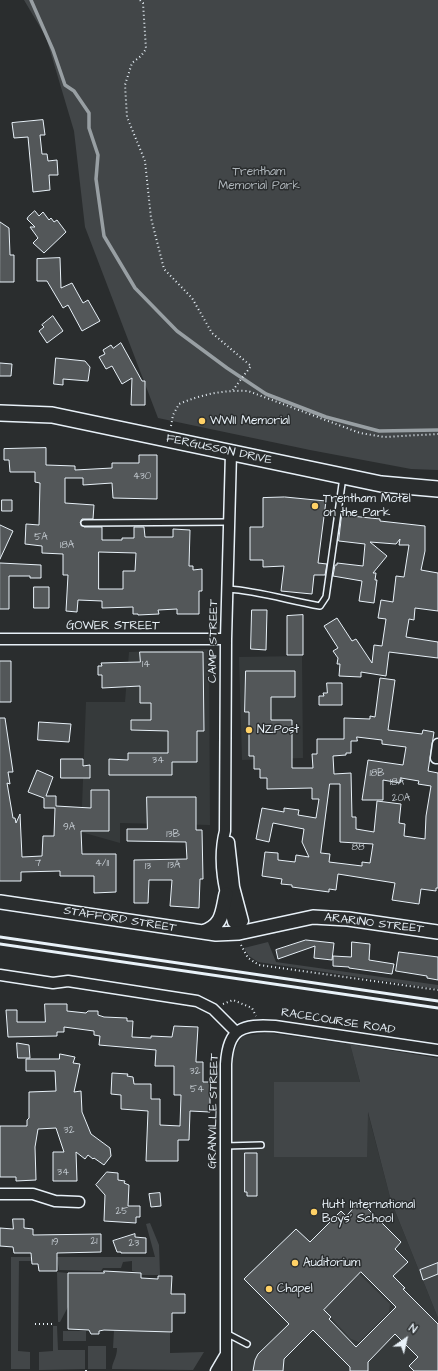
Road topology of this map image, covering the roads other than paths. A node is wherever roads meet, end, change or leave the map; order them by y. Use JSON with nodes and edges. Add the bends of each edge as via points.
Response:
{"nodes":[{"id":1,"x":0,"y":413,"type":"edge"},
{"id":2,"x":230,"y":452,"type":"junction"},
{"id":3,"x":344,"y":476,"type":"junction"},
{"id":4,"x":438,"y":489,"type":"edge"},
{"id":5,"x":229,"y":522,"type":"junction"},
{"id":6,"x":84,"y":523,"type":"dead end"},
{"id":7,"x":228,"y":589,"type":"junction"},
{"id":8,"x":0,"y":639,"type":"edge"},
{"id":9,"x":226,"y":639,"type":"junction"},
{"id":10,"x":438,"y":744,"type":"edge"},
{"id":11,"x":438,"y":758,"type":"edge"},
{"id":12,"x":225,"y":831,"type":"junction"},
{"id":13,"x":226,"y":894,"type":"junction"},
{"id":14,"x":0,"y":902,"type":"edge"},
{"id":15,"x":239,"y":930,"type":"junction"},
{"id":16,"x":203,"y":932,"type":"junction"},
{"id":17,"x":438,"y":932,"type":"edge"},
{"id":18,"x":0,"y":975,"type":"edge"},
{"id":19,"x":236,"y":1032,"type":"junction"},
{"id":20,"x":438,"y":1050,"type":"edge"},
{"id":21,"x":261,"y":1145,"type":"dead end"},
{"id":22,"x":226,"y":1146,"type":"junction"},
{"id":23,"x":0,"y":1194,"type":"edge"},
{"id":24,"x":79,"y":1202,"type":"dead end"},
{"id":25,"x":226,"y":1333,"type":"junction"},
{"id":26,"x":247,"y":1344,"type":"dead end"},
{"id":27,"x":226,"y":1353,"type":"junction"},
{"id":28,"x":216,"y":1371,"type":"edge"},
{"id":29,"x":226,"y":1371,"type":"edge"}],
"edges":[{"from":1,"to":2,"type":"main road","name":"FERGUSSON DRIVE","via":[[52,415]]},
{"from":2,"to":3,"type":"main road","name":"FERGUSSON DRIVE"},
{"from":2,"to":5,"type":"street","name":"CAMP STREET"},
{"from":3,"to":4,"type":"main road","name":"FERGUSSON DRIVE","via":[[382,484]]},
{"from":3,"to":7,"type":"lane","via":[[326,597],[320,606]]},
{"from":5,"to":6,"type":"lane"},
{"from":5,"to":7,"type":"street","name":"CAMP STREET"},
{"from":7,"to":9,"type":"street","name":"CAMP STREET"},
{"from":8,"to":9,"type":"street","name":"GOWER STREET"},
{"from":9,"to":12,"type":"street","name":"CAMP STREET"},
{"from":10,"to":11,"type":"street"},
{"from":12,"to":13,"type":"street","name":"CAMP STREET","via":[[222,873]]},
{"from":12,"to":15,"type":"street","name":"CAMP STREET","via":[[234,887],[243,921]]},
{"from":13,"to":15,"type":"street","name":"CAMP STREET","via":[[233,922]]},
{"from":13,"to":16,"type":"street","via":[[220,920],[215,926]]},
{"from":14,"to":16,"type":"street","name":"STAFFORD STREET"},
{"from":15,"to":16,"type":"street","name":"STAFFORD STREET","via":[[216,934]]},
{"from":15,"to":17,"type":"street","name":"ARARINO STREET","via":[[312,917],[348,919]]},
{"from":18,"to":19,"type":"street","via":[[53,984],[68,981],[196,1001],[213,1009]]},
{"from":19,"to":20,"type":"street","name":"RACECOURSE ROAD","via":[[250,1025],[275,1026]]},
{"from":19,"to":22,"type":"street","name":"GRANVILLE STREET","via":[[226,1057]]},
{"from":21,"to":22,"type":"lane"},
{"from":22,"to":25,"type":"street","name":"GRANVILLE STREET"},
{"from":23,"to":24,"type":"street","via":[[33,1194],[55,1201]]},
{"from":25,"to":26,"type":"lane"},
{"from":25,"to":27,"type":"street","name":"GRANVILLE STREET"},
{"from":27,"to":28,"type":"street"},
{"from":27,"to":29,"type":"street","name":"GRANVILLE STREET"}]}
